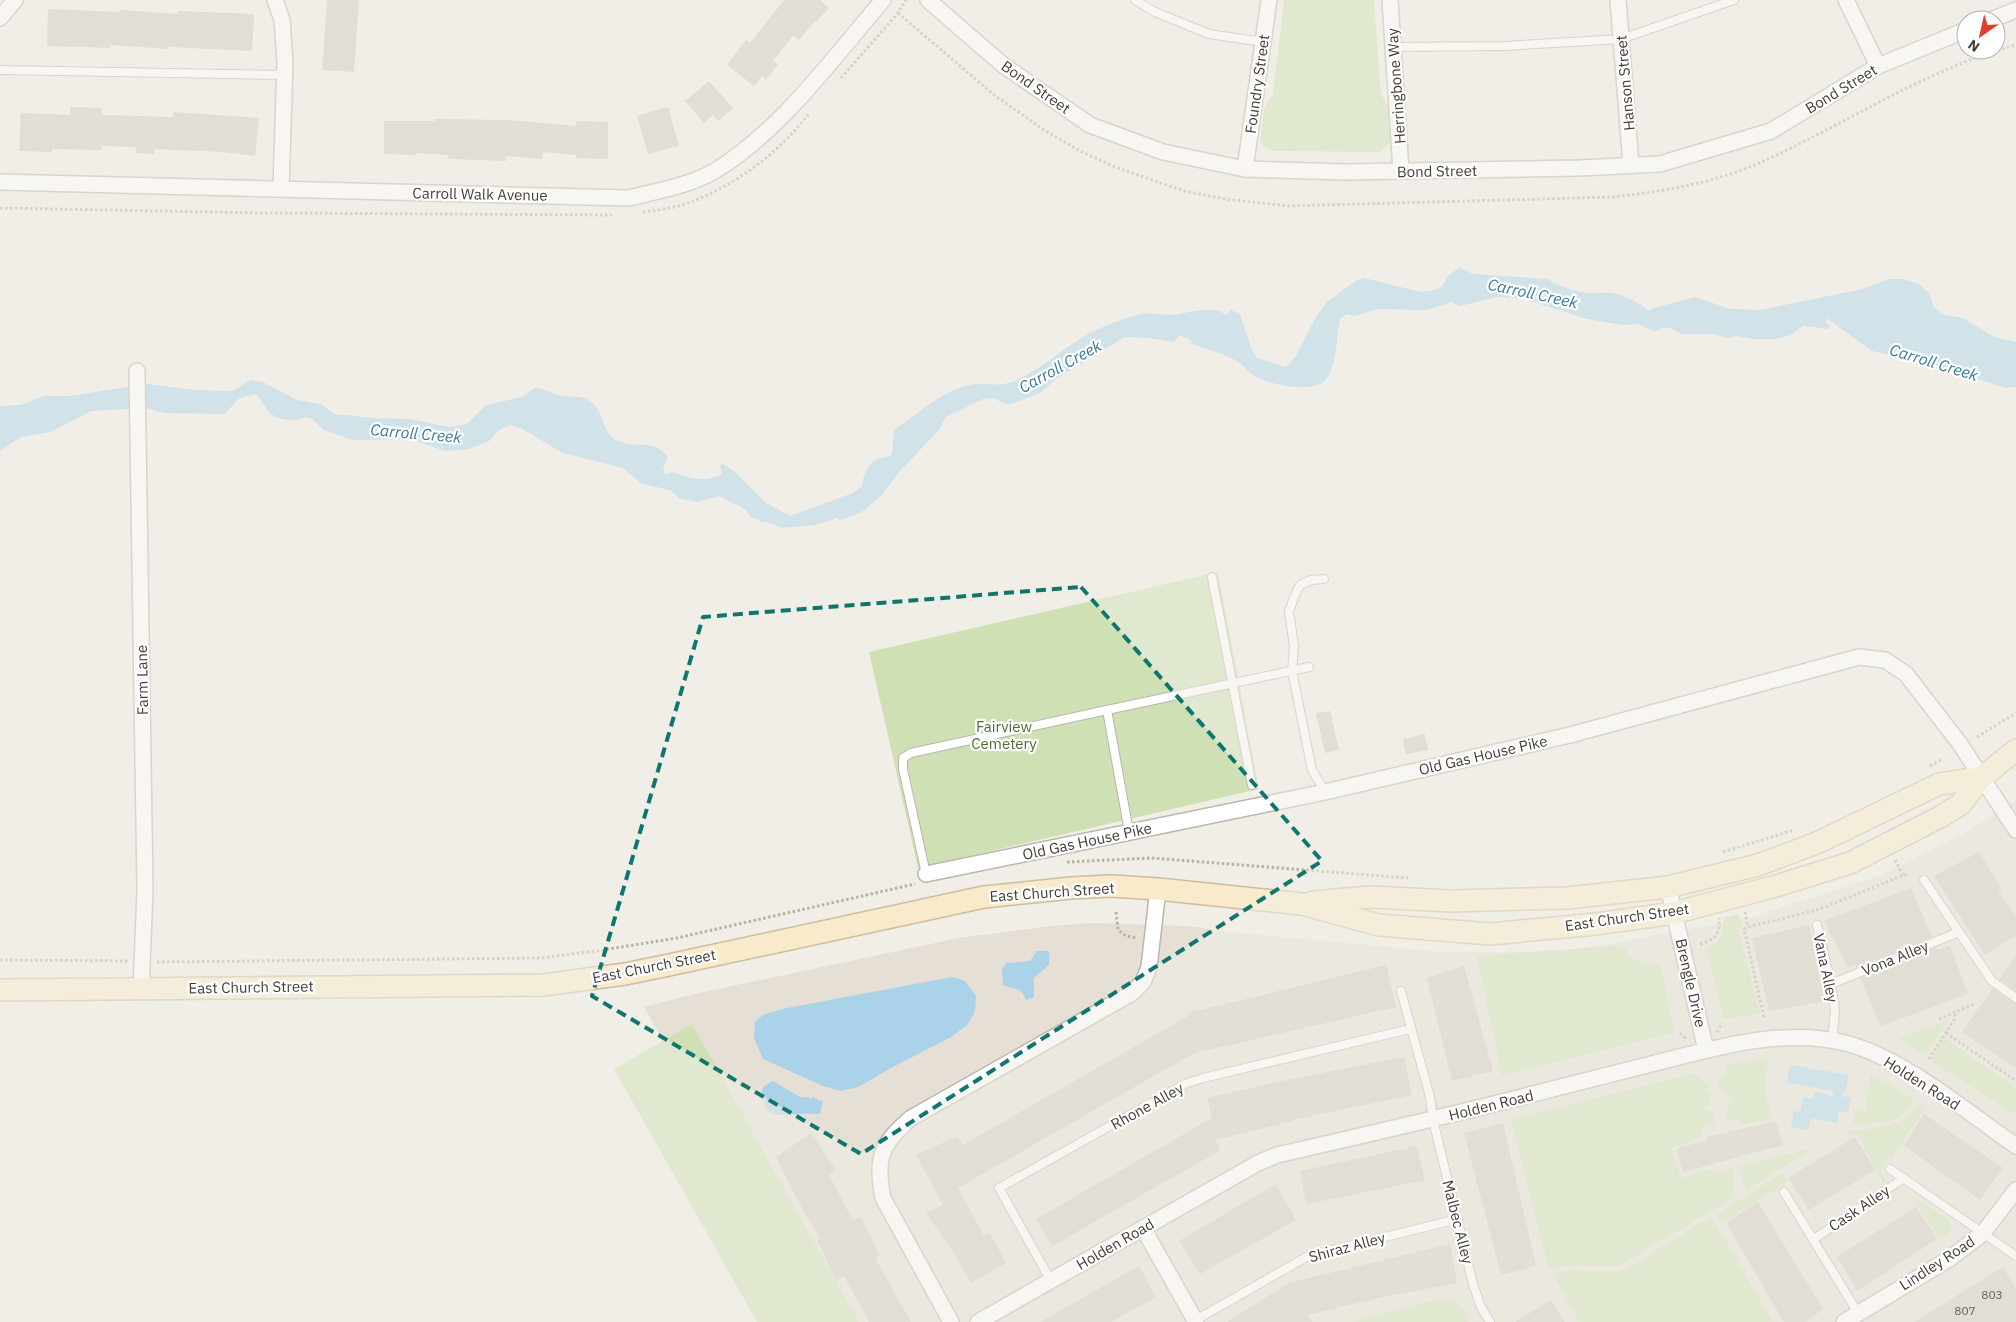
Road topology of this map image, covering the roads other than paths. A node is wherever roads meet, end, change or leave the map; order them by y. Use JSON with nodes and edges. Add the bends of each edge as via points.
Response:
{"nodes":[{"id":1,"x":15,"y":0,"type":"edge"},
{"id":2,"x":275,"y":0,"type":"edge"},
{"id":3,"x":883,"y":0,"type":"edge"},
{"id":4,"x":928,"y":0,"type":"edge"},
{"id":5,"x":1135,"y":0,"type":"edge"},
{"id":6,"x":1269,"y":0,"type":"edge"},
{"id":7,"x":1390,"y":0,"type":"edge"},
{"id":8,"x":1618,"y":0,"type":"edge"},
{"id":9,"x":1734,"y":0,"type":"edge"},
{"id":10,"x":1846,"y":0,"type":"edge"},
{"id":11,"x":0,"y":18,"type":"edge"},
{"id":12,"x":1956,"y":34,"type":"edge"},
{"id":13,"x":1621,"y":39,"type":"junction"},
{"id":14,"x":1263,"y":42,"type":"junction"},
{"id":15,"x":1393,"y":47,"type":"junction"},
{"id":16,"x":1878,"y":66,"type":"junction"},
{"id":17,"x":0,"y":70,"type":"edge"},
{"id":18,"x":284,"y":75,"type":"junction"},
{"id":19,"x":1631,"y":165,"type":"junction"},
{"id":20,"x":1245,"y":169,"type":"junction"},
{"id":21,"x":1401,"y":171,"type":"junction"},
{"id":22,"x":0,"y":182,"type":"edge"},
{"id":23,"x":281,"y":189,"type":"junction"},
{"id":24,"x":137,"y":371,"type":"dead end"},
{"id":25,"x":1212,"y":577,"type":"dead end"},
{"id":26,"x":1324,"y":578,"type":"dead end"},
{"id":27,"x":1310,"y":667,"type":"dead end"},
{"id":28,"x":1292,"y":671,"type":"junction"},
{"id":29,"x":1232,"y":684,"type":"junction"},
{"id":30,"x":1107,"y":710,"type":"junction"},
{"id":31,"x":2016,"y":750,"type":"edge"},
{"id":32,"x":1982,"y":778,"type":"junction"},
{"id":33,"x":1252,"y":785,"type":"dead end"},
{"id":34,"x":1325,"y":792,"type":"junction"},
{"id":35,"x":2016,"y":830,"type":"edge"},
{"id":36,"x":1129,"y":832,"type":"junction"},
{"id":37,"x":926,"y":874,"type":"joint"},
{"id":38,"x":1924,"y":880,"type":"dead end"},
{"id":39,"x":1668,"y":887,"type":"junction"},
{"id":40,"x":1158,"y":888,"type":"junction"},
{"id":41,"x":1302,"y":904,"type":"junction"},
{"id":42,"x":1674,"y":913,"type":"junction"},
{"id":43,"x":1817,"y":925,"type":"dead end"},
{"id":44,"x":1959,"y":932,"type":"junction"},
{"id":45,"x":1831,"y":984,"type":"junction"},
{"id":46,"x":142,"y":989,"type":"junction"},
{"id":47,"x":0,"y":990,"type":"edge"},
{"id":48,"x":1400,"y":991,"type":"dead end"},
{"id":49,"x":2016,"y":998,"type":"edge"},
{"id":50,"x":1410,"y":1029,"type":"junction"},
{"id":51,"x":1832,"y":1041,"type":"junction"},
{"id":52,"x":1706,"y":1050,"type":"junction"},
{"id":53,"x":1433,"y":1120,"type":"junction"},
{"id":54,"x":2016,"y":1146,"type":"edge"},
{"id":55,"x":1890,"y":1169,"type":"dead end"},
{"id":56,"x":1904,"y":1178,"type":"junction"},
{"id":57,"x":2016,"y":1190,"type":"edge"},
{"id":58,"x":1784,"y":1192,"type":"dead end"},
{"id":59,"x":1458,"y":1219,"type":"junction"},
{"id":60,"x":1143,"y":1228,"type":"junction"},
{"id":61,"x":1982,"y":1234,"type":"junction"},
{"id":62,"x":1814,"y":1239,"type":"junction"},
{"id":63,"x":2016,"y":1256,"type":"edge"},
{"id":64,"x":1051,"y":1281,"type":"junction"},
{"id":65,"x":1858,"y":1313,"type":"junction"},
{"id":66,"x":1194,"y":1321,"type":"edge"},
{"id":67,"x":951,"y":1322,"type":"edge"},
{"id":68,"x":978,"y":1322,"type":"edge"},
{"id":69,"x":1490,"y":1322,"type":"edge"},
{"id":70,"x":1844,"y":1322,"type":"edge"}],
"edges":[{"from":1,"to":11,"type":"street"},
{"from":2,"to":18,"type":"street","via":[[282,20]]},
{"from":3,"to":23,"type":"street","name":"Carroll Walk Avenue","via":[[787,112],[744,151],[711,173],[682,184],[629,198]]},
{"from":4,"to":20,"type":"street","name":"Bond Street","via":[[1003,65],[1090,125],[1164,152]]},
{"from":5,"to":14,"type":"lane","via":[[1155,12],[1210,34]]},
{"from":6,"to":14,"type":"street","name":"Foundry Street"},
{"from":7,"to":15,"type":"street","name":"Herringbone Way"},
{"from":8,"to":13,"type":"street","name":"Hanson Street"},
{"from":9,"to":13,"type":"lane"},
{"from":10,"to":16,"type":"street"},
{"from":12,"to":16,"type":"street","name":"Bond Street"},
{"from":13,"to":15,"type":"lane","via":[[1505,46]]},
{"from":13,"to":19,"type":"street","name":"Hanson Street"},
{"from":14,"to":20,"type":"street","name":"Foundry Street"},
{"from":15,"to":21,"type":"street","name":"Herringbone Way"},
{"from":16,"to":19,"type":"street","name":"Bond Street","via":[[1771,131],[1660,164]]},
{"from":17,"to":18,"type":"lane"},
{"from":18,"to":23,"type":"street"},
{"from":19,"to":21,"type":"street","name":"Bond Street"},
{"from":20,"to":21,"type":"street","name":"Bond Street"},
{"from":22,"to":23,"type":"street","name":"Carroll Walk Avenue"},
{"from":24,"to":46,"type":"street","name":"Farm Lane","via":[[145,890]]},
{"from":25,"to":29,"type":"lane"},
{"from":26,"to":28,"type":"lane","via":[[1300,585],[1294,597],[1289,612],[1294,646]]},
{"from":27,"to":28,"type":"lane"},
{"from":28,"to":29,"type":"lane"},
{"from":28,"to":34,"type":"lane","via":[[1312,770]]},
{"from":29,"to":30,"type":"lane"},
{"from":29,"to":33,"type":"lane"},
{"from":30,"to":36,"type":"lane"},
{"from":30,"to":37,"type":"lane","via":[[912,753],[903,758]]},
{"from":31,"to":32,"type":"main road","name":"East Church Street"},
{"from":32,"to":34,"type":"street","name":"Old Gas House Pike","via":[[1906,674],[1885,660],[1859,657],[1570,735]]},
{"from":32,"to":35,"type":"street","name":"Old Gas House Pike"},
{"from":32,"to":39,"type":"main road","name":"East Church Street","via":[[1939,784],[1819,842],[1758,865]]},
{"from":32,"to":42,"type":"main road","name":"East Church Street","via":[[1961,804],[1850,863]]},
{"from":34,"to":36,"type":"street","name":"Old Gas House Pike"},
{"from":36,"to":37,"type":"street","name":"Old Gas House Pike"},
{"from":38,"to":44,"type":"lane"},
{"from":39,"to":41,"type":"main road","name":"East Church Street","via":[[1568,898],[1451,901],[1370,897]]},
{"from":39,"to":42,"type":"street","name":"Brengle Drive"},
{"from":40,"to":41,"type":"main road","name":"East Church Street"},
{"from":40,"to":46,"type":"main road","name":"East Church Street","via":[[1095,887],[984,897],[625,974],[543,985]]},
{"from":40,"to":67,"type":"street","via":[[1149,967],[1143,982],[1132,993],[911,1118],[885,1144],[880,1164],[883,1198]]},
{"from":41,"to":42,"type":"main road","name":"East Church Street","via":[[1379,925],[1490,934]]},
{"from":42,"to":52,"type":"street","name":"Brengle Drive"},
{"from":43,"to":45,"type":"lane","name":"Vana Alley"},
{"from":44,"to":45,"type":"lane","name":"Vona Alley"},
{"from":44,"to":49,"type":"lane","via":[[1992,981]]},
{"from":45,"to":51,"type":"lane","name":"Vana Alley","via":[[1835,1011]]},
{"from":46,"to":47,"type":"main road","name":"East Church Street"},
{"from":48,"to":50,"type":"lane"},
{"from":50,"to":53,"type":"lane","via":[[1430,1096]]},
{"from":50,"to":64,"type":"lane","name":"Rhone Alley","via":[[1185,1084],[999,1188]]},
{"from":51,"to":52,"type":"street","name":"Holden Road","via":[[1781,1038]]},
{"from":51,"to":54,"type":"street","name":"Holden Road","via":[[1881,1056]]},
{"from":52,"to":53,"type":"street","name":"Holden Road"},
{"from":53,"to":59,"type":"lane","name":"Malbec Alley"},
{"from":53,"to":60,"type":"street","name":"Holden Road","via":[[1277,1155]]},
{"from":55,"to":56,"type":"lane"},
{"from":56,"to":61,"type":"lane"},
{"from":56,"to":62,"type":"lane","name":"Cask Alley"},
{"from":57,"to":61,"type":"street","name":"Lindley Road"},
{"from":58,"to":62,"type":"lane","name":"Cask Alley"},
{"from":59,"to":66,"type":"lane","name":"Shiraz Alley","via":[[1308,1256]]},
{"from":59,"to":69,"type":"lane","name":"Malbec Alley","via":[[1473,1284]]},
{"from":60,"to":64,"type":"street","name":"Holden Road"},
{"from":60,"to":66,"type":"street"},
{"from":61,"to":63,"type":"lane"},
{"from":61,"to":65,"type":"street","name":"Lindley Road","via":[[1949,1259]]},
{"from":62,"to":65,"type":"lane","name":"Cask Alley"},
{"from":64,"to":68,"type":"street","name":"Holden Road"},
{"from":65,"to":70,"type":"street","name":"Lindley Road"}]}
